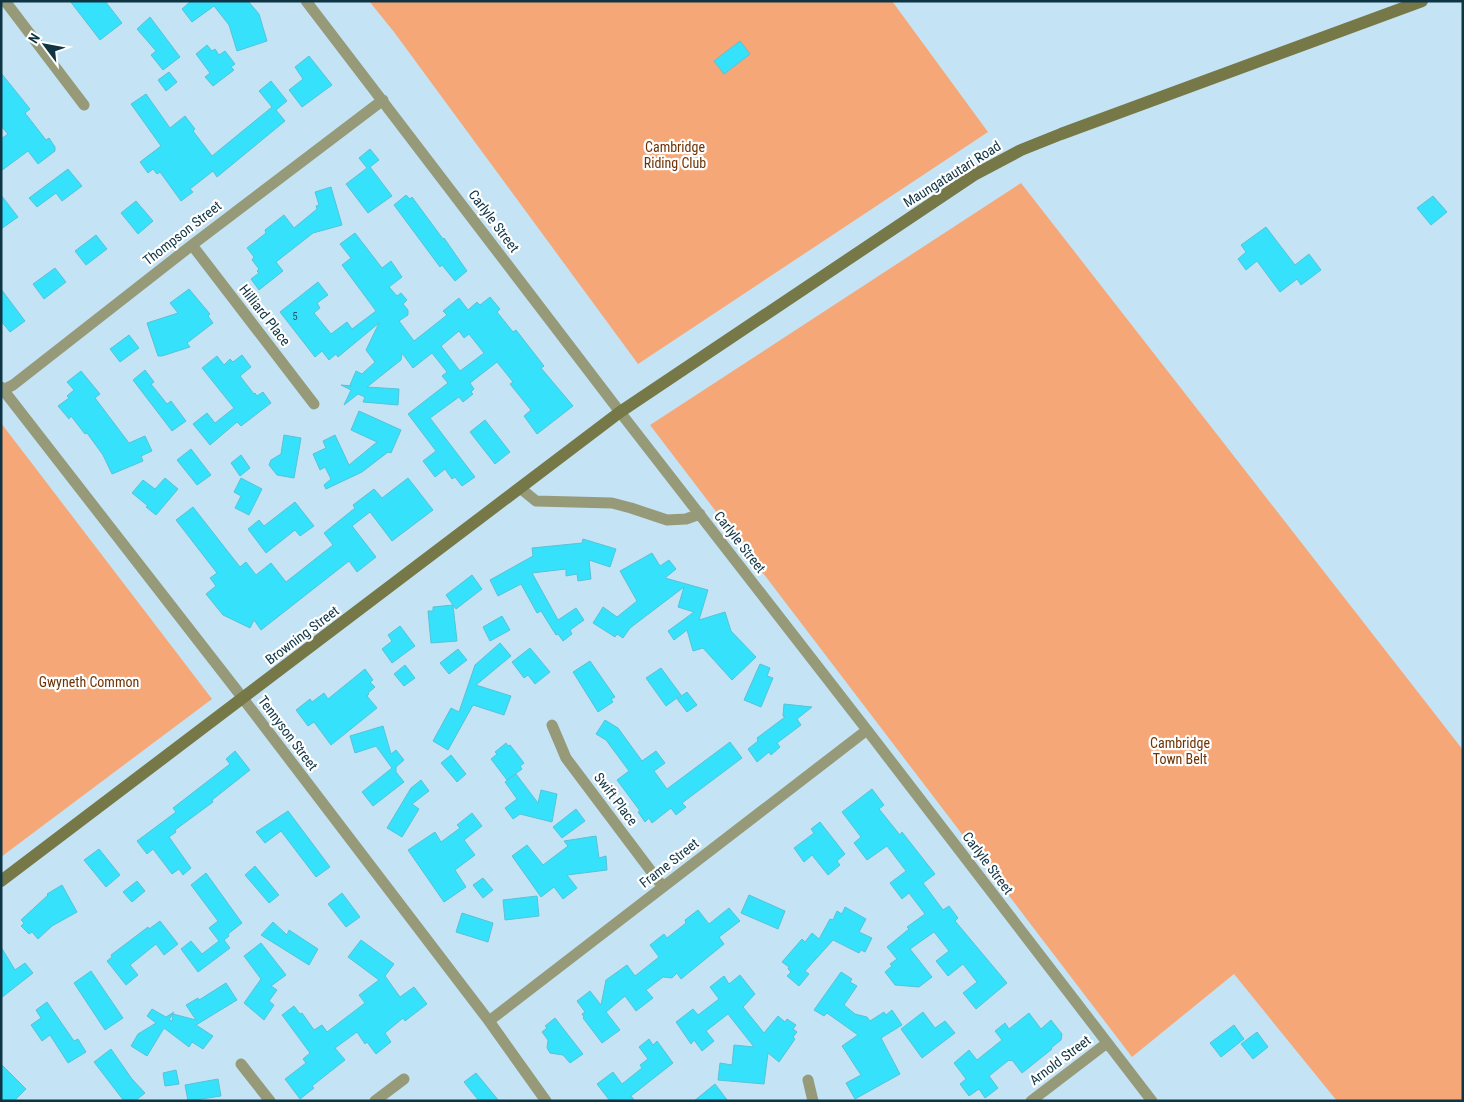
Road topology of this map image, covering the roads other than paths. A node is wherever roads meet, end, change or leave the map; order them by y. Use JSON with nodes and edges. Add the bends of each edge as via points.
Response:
{"nodes":[{"id":1,"x":5,"y":1,"type":"edge"},
{"id":2,"x":306,"y":1,"type":"edge"},
{"id":3,"x":1422,"y":1,"type":"edge"},
{"id":4,"x":383,"y":100,"type":"junction"},
{"id":5,"x":84,"y":105,"type":"dead end"},
{"id":6,"x":192,"y":244,"type":"junction"},
{"id":7,"x":2,"y":389,"type":"edge"},
{"id":8,"x":314,"y":404,"type":"dead end"},
{"id":9,"x":620,"y":412,"type":"junction"},
{"id":10,"x":520,"y":488,"type":"junction"},
{"id":11,"x":700,"y":514,"type":"junction"},
{"id":12,"x":242,"y":699,"type":"junction"},
{"id":13,"x":552,"y":725,"type":"dead end"},
{"id":14,"x":868,"y":730,"type":"junction"},
{"id":15,"x":1,"y":881,"type":"edge"},
{"id":16,"x":663,"y":887,"type":"junction"},
{"id":17,"x":489,"y":1020,"type":"junction"},
{"id":18,"x":1107,"y":1043,"type":"junction"},
{"id":19,"x":241,"y":1064,"type":"dead end"},
{"id":20,"x":404,"y":1079,"type":"dead end"},
{"id":21,"x":808,"y":1080,"type":"dead end"},
{"id":22,"x":270,"y":1101,"type":"edge"},
{"id":23,"x":375,"y":1101,"type":"edge"},
{"id":24,"x":546,"y":1101,"type":"edge"},
{"id":25,"x":812,"y":1101,"type":"edge"},
{"id":26,"x":1031,"y":1101,"type":"edge"},
{"id":27,"x":1152,"y":1101,"type":"edge"}],
"edges":[{"from":1,"to":5,"type":"street"},
{"from":2,"to":4,"type":"street","name":"Carlyle Street"},
{"from":3,"to":9,"type":"street","name":"Maungatautari Road","via":[[1021,150],[974,175]]},
{"from":4,"to":6,"type":"street","name":"Thompson Street"},
{"from":4,"to":9,"type":"street","name":"Carlyle Street"},
{"from":6,"to":7,"type":"street","name":"Thompson Street","via":[[13,385]]},
{"from":6,"to":8,"type":"street","name":"Hilliard Place"},
{"from":7,"to":12,"type":"street","name":"Tennyson Street"},
{"from":9,"to":10,"type":"street","name":"Browning Street"},
{"from":9,"to":11,"type":"street","name":"Carlyle Street"},
{"from":10,"to":11,"type":"street","via":[[536,501],[612,503],[667,520]]},
{"from":10,"to":12,"type":"street","name":"Browning Street"},
{"from":11,"to":14,"type":"street","name":"Carlyle Street"},
{"from":12,"to":15,"type":"street","name":"Browning Street"},
{"from":12,"to":17,"type":"street","name":"Tennyson Street"},
{"from":13,"to":16,"type":"street","name":"Swift Place","via":[[566,758]]},
{"from":14,"to":16,"type":"street","name":"Frame Street"},
{"from":14,"to":18,"type":"street","name":"Carlyle Street"},
{"from":16,"to":17,"type":"street","name":"Frame Street"},
{"from":17,"to":24,"type":"street","name":"Tennyson Street"},
{"from":18,"to":26,"type":"street","name":"Arnold Street"},
{"from":18,"to":27,"type":"street","name":"Carlyle Street"},
{"from":19,"to":22,"type":"street"},
{"from":20,"to":23,"type":"street"},
{"from":21,"to":25,"type":"street"}]}
